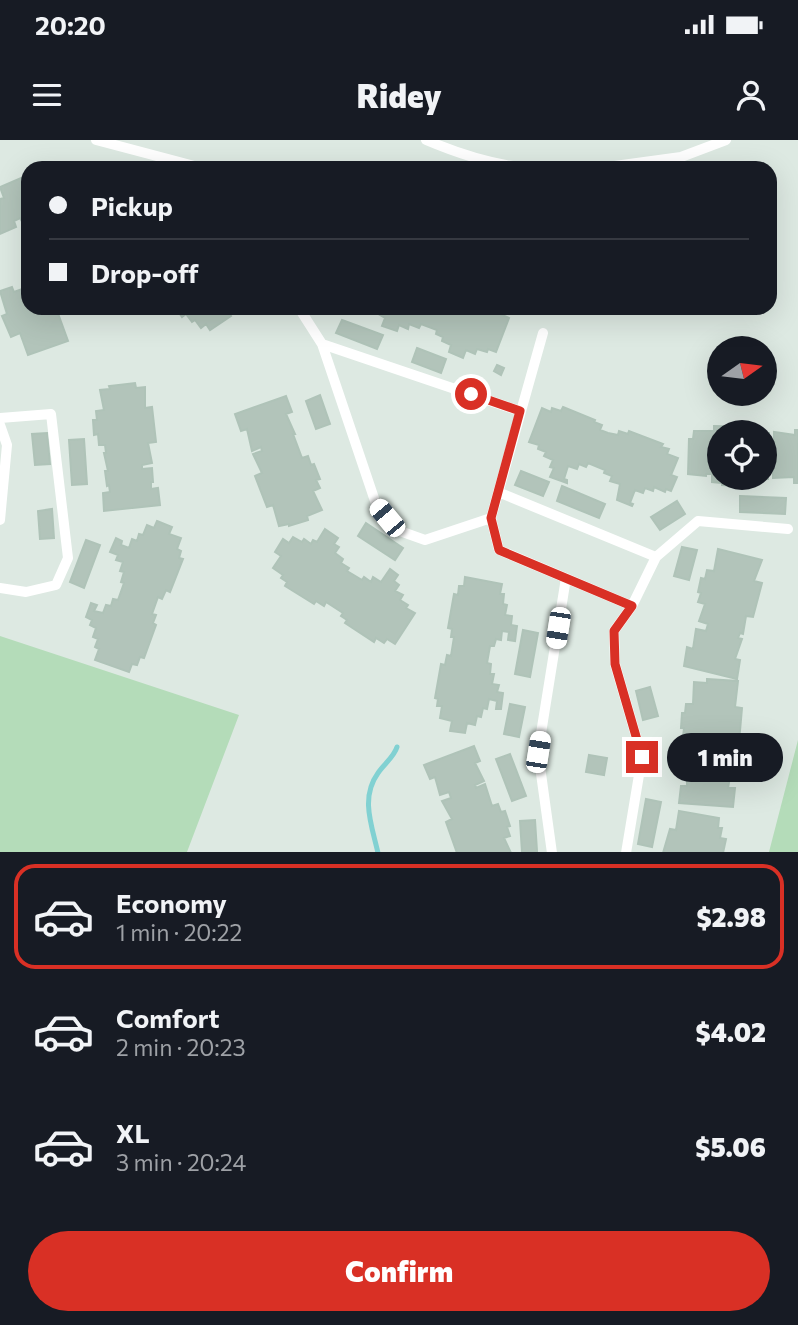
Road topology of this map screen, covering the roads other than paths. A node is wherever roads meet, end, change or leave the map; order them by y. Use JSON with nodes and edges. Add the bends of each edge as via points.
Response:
{"nodes":[{"id":1,"x":96,"y":140,"type":"edge"},
{"id":2,"x":726,"y":140,"type":"edge"},
{"id":3,"x":430,"y":141,"type":"edge"},
{"id":4,"x":176,"y":161,"type":"edge"},
{"id":5,"x":488,"y":161,"type":"edge"},
{"id":6,"x":652,"y":161,"type":"edge"},
{"id":7,"x":303,"y":315,"type":"edge"},
{"id":8,"x":543,"y":333,"type":"dead end"},
{"id":9,"x":322,"y":344,"type":"junction"},
{"id":10,"x":520,"y":411,"type":"junction"},
{"id":11,"x":0,"y":418,"type":"edge"},
{"id":12,"x":0,"y":425,"type":"edge"},
{"id":13,"x":498,"y":492,"type":"junction"},
{"id":14,"x":491,"y":518,"type":"junction"},
{"id":15,"x":0,"y":520,"type":"edge"},
{"id":16,"x":788,"y":529,"type":"dead end"},
{"id":17,"x":656,"y":557,"type":"junction"},
{"id":18,"x":566,"y":578,"type":"junction"},
{"id":19,"x":0,"y":588,"type":"edge"},
{"id":20,"x":632,"y":606,"type":"junction"},
{"id":21,"x":551,"y":852,"type":"edge"},
{"id":22,"x":626,"y":852,"type":"edge"}],
"edges":[{"from":1,"to":4,"type":"lane"},
{"from":2,"to":6,"type":"lane","via":[[681,157]]},
{"from":3,"to":5,"type":"lane"},
{"from":7,"to":9,"type":"lane"},
{"from":8,"to":10,"type":"lane"},
{"from":9,"to":10,"type":"lane"},
{"from":9,"to":14,"type":"lane","via":[[377,506],[397,530],[425,540]]},
{"from":10,"to":13,"type":"lane"},
{"from":11,"to":19,"type":"lane","via":[[51,414],[68,558],[56,585],[26,592]]},
{"from":12,"to":15,"type":"lane","via":[[7,445]]},
{"from":13,"to":14,"type":"lane"},
{"from":13,"to":17,"type":"lane"},
{"from":14,"to":18,"type":"lane","via":[[499,550]]},
{"from":16,"to":17,"type":"lane","via":[[698,520]]},
{"from":17,"to":20,"type":"lane"},
{"from":18,"to":20,"type":"lane"},
{"from":18,"to":21,"type":"lane","via":[[538,752]]},
{"from":20,"to":22,"type":"lane","via":[[614,631],[615,664],[642,757]]}]}
